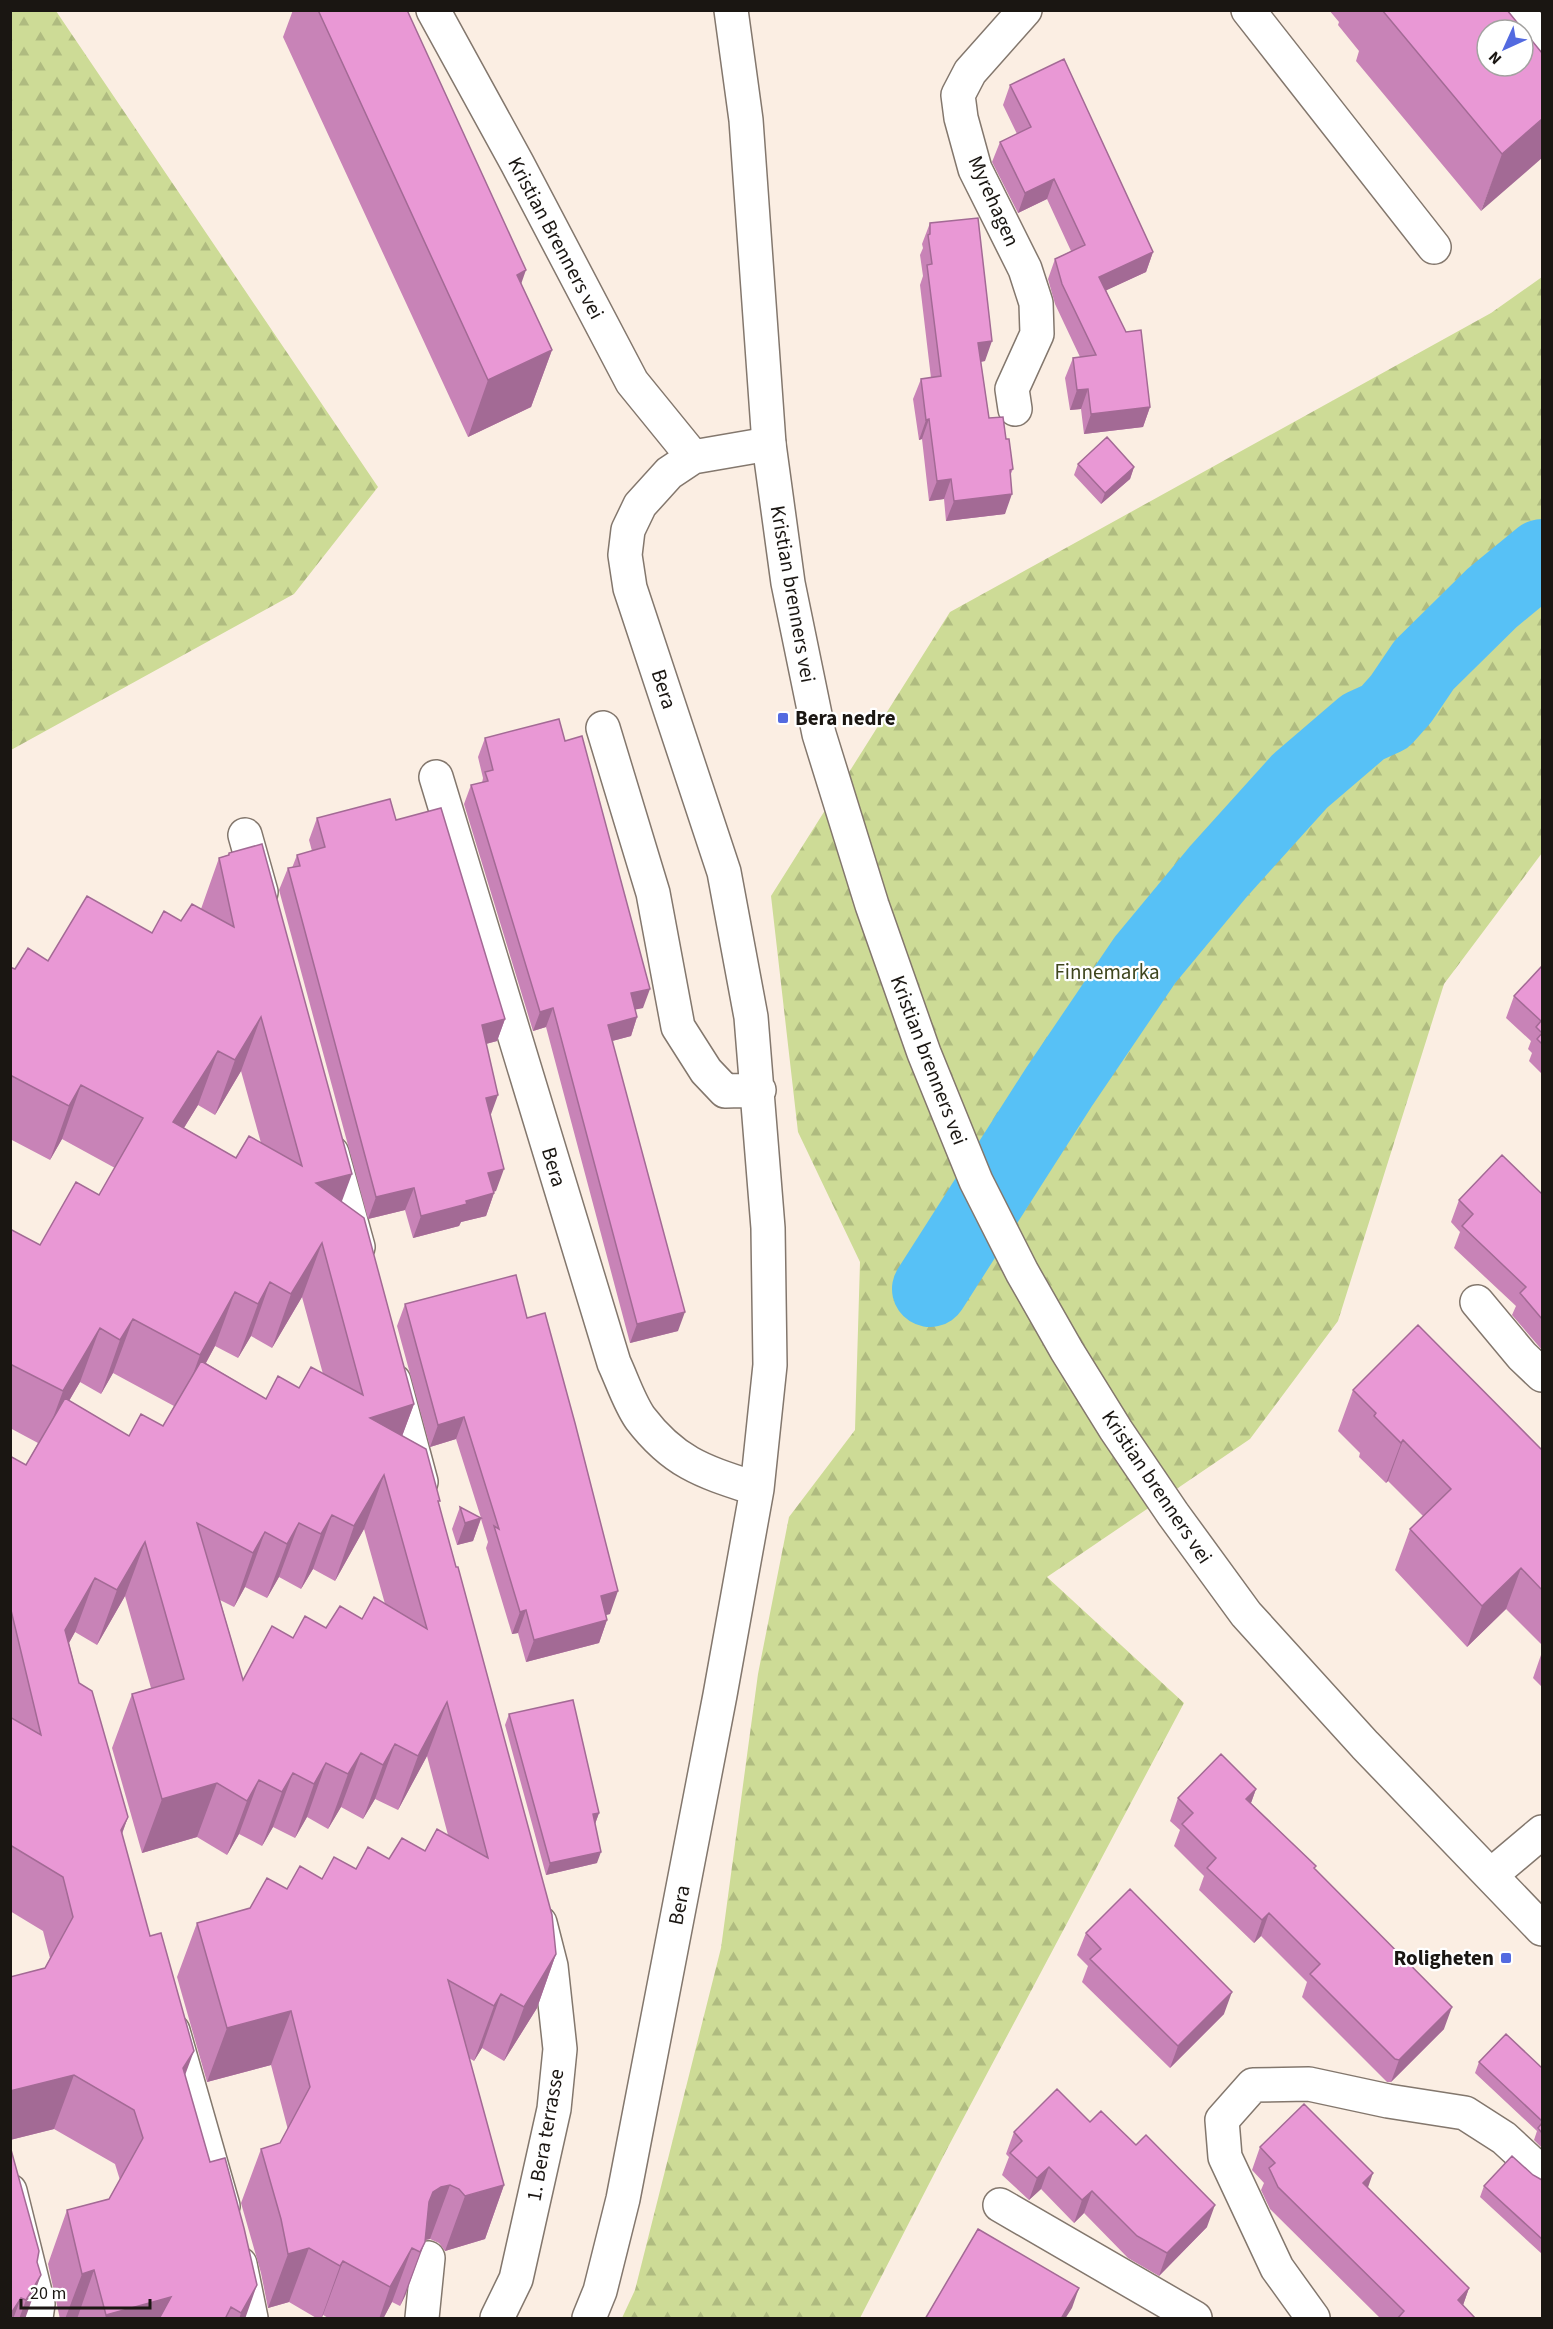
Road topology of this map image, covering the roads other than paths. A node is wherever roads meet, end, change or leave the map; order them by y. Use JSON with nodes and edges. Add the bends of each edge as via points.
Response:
{"nodes":[{"id":1,"x":433,"y":10,"type":"edge"},
{"id":2,"x":731,"y":10,"type":"edge"},
{"id":3,"x":1026,"y":10,"type":"edge"},
{"id":4,"x":1248,"y":10,"type":"edge"},
{"id":5,"x":1517,"y":10,"type":"edge"},
{"id":6,"x":1542,"y":40,"type":"edge"},
{"id":7,"x":1434,"y":247,"type":"dead end"},
{"id":8,"x":1015,"y":409,"type":"dead end"},
{"id":9,"x":769,"y":444,"type":"junction"},
{"id":10,"x":693,"y":457,"type":"junction"},
{"id":11,"x":603,"y":728,"type":"dead end"},
{"id":12,"x":436,"y":777,"type":"dead end"},
{"id":13,"x":245,"y":835,"type":"dead end"},
{"id":14,"x":270,"y":926,"type":"edge"},
{"id":15,"x":759,"y":1090,"type":"junction"},
{"id":16,"x":323,"y":1119,"type":"edge"},
{"id":17,"x":366,"y":1278,"type":"edge"},
{"id":18,"x":1477,"y":1302,"type":"dead end"},
{"id":19,"x":385,"y":1347,"type":"edge"},
{"id":20,"x":1542,"y":1375,"type":"edge"},
{"id":21,"x":758,"y":1489,"type":"junction"},
{"id":22,"x":428,"y":1508,"type":"edge"},
{"id":23,"x":1542,"y":1832,"type":"edge"},
{"id":24,"x":1491,"y":1875,"type":"junction"},
{"id":25,"x":533,"y":1897,"type":"edge"},
{"id":26,"x":1542,"y":1929,"type":"edge"},
{"id":27,"x":165,"y":2002,"type":"edge"},
{"id":28,"x":1542,"y":2173,"type":"edge"},
{"id":29,"x":10,"y":2191,"type":"edge"},
{"id":30,"x":1000,"y":2205,"type":"dead end"},
{"id":31,"x":428,"y":2258,"type":"edge"},
{"id":32,"x":36,"y":2319,"type":"edge"},
{"id":33,"x":251,"y":2319,"type":"edge"},
{"id":34,"x":422,"y":2319,"type":"edge"},
{"id":35,"x":497,"y":2319,"type":"edge"},
{"id":36,"x":589,"y":2319,"type":"edge"},
{"id":37,"x":1195,"y":2319,"type":"edge"},
{"id":38,"x":1313,"y":2319,"type":"edge"}],
"edges":[{"from":1,"to":10,"type":"street","name":"Kristian Brenners vei","via":[[632,382]]},
{"from":2,"to":9,"type":"street","name":"Kristian brenners vei","via":[[746,120]]},
{"from":3,"to":8,"type":"street","name":"Myrehagen","via":[[970,72],[958,95],[975,169],[1025,269],[1036,303],[1037,334],[1012,389]]},
{"from":4,"to":7,"type":"street"},
{"from":5,"to":6,"type":"street"},
{"from":9,"to":10,"type":"street","name":"Bera"},
{"from":9,"to":24,"type":"street","name":"Kristian brenners vei","via":[[788,583],[819,734],[872,905],[924,1053],[976,1181],[1022,1272],[1116,1430],[1246,1614]]},
{"from":10,"to":15,"type":"street","name":"Bera","via":[[669,472],[640,505],[628,530],[625,555],[630,588],[724,872],[751,1017]]},
{"from":11,"to":15,"type":"street","via":[[652,893],[678,1027],[705,1071],[725,1091]]},
{"from":12,"to":21,"type":"street","name":"Bera","via":[[614,1363],[639,1416],[672,1454],[706,1473]]},
{"from":13,"to":14,"type":"street"},
{"from":15,"to":21,"type":"street","name":"Bera","via":[[768,1228],[770,1365]]},
{"from":16,"to":17,"type":"street"},
{"from":18,"to":20,"type":"street"},
{"from":19,"to":22,"type":"street"},
{"from":21,"to":36,"type":"street","name":"Bera","via":[[623,2199],[600,2292]]},
{"from":23,"to":24,"type":"street"},
{"from":24,"to":26,"type":"street","name":"Kristian brenners vei"},
{"from":25,"to":35,"type":"street","name":"1. Bera terrasse","via":[[551,1966],[560,2049],[554,2109],[516,2279]]},
{"from":27,"to":33,"type":"street","via":[[243,2278]]},
{"from":28,"to":38,"type":"street","via":[[1504,2139],[1465,2113],[1309,2084],[1253,2085],[1222,2120],[1225,2157],[1277,2268]]},
{"from":29,"to":32,"type":"street","via":[[38,2304]]},
{"from":30,"to":37,"type":"street"},
{"from":31,"to":34,"type":"street"}]}
